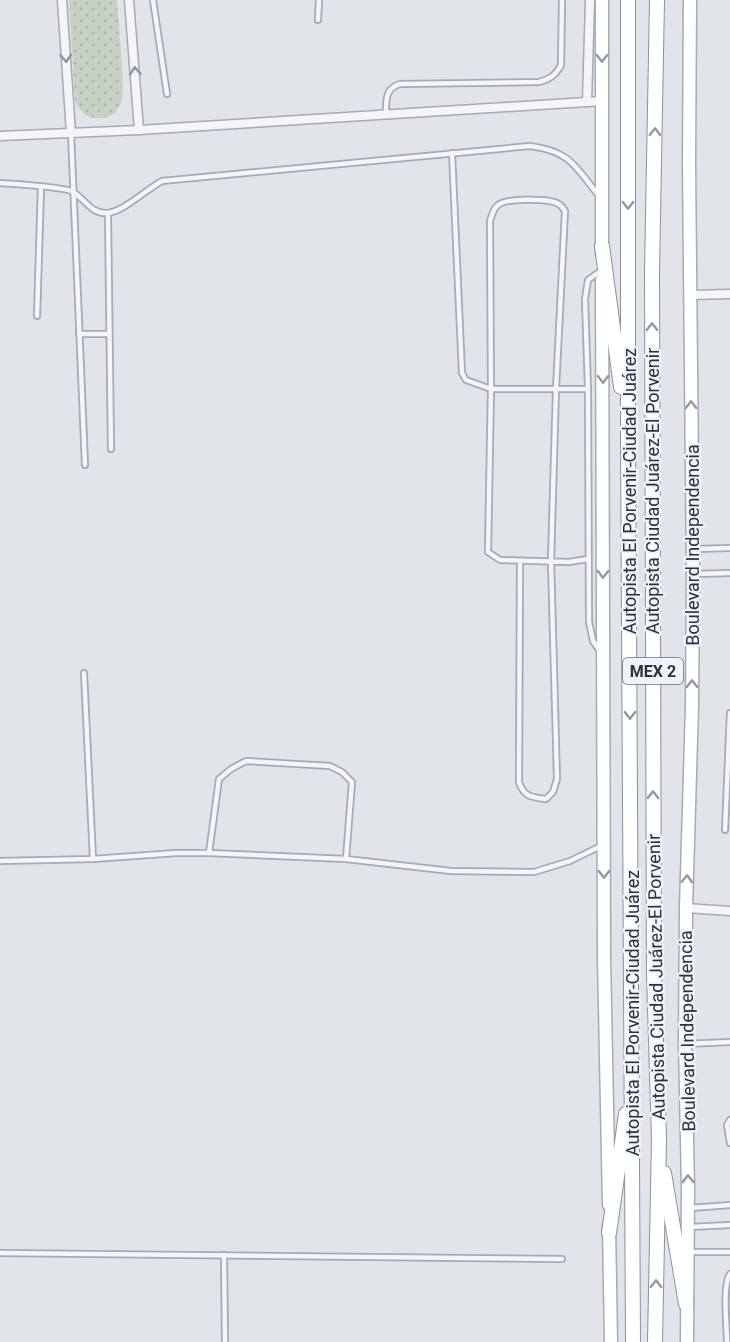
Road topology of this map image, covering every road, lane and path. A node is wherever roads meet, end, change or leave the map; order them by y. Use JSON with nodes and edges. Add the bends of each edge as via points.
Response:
{"nodes":[{"id":1,"x":62,"y":0,"type":"edge"},
{"id":2,"x":129,"y":0,"type":"edge"},
{"id":3,"x":153,"y":0,"type":"edge"},
{"id":4,"x":318,"y":0,"type":"edge"},
{"id":5,"x":562,"y":0,"type":"edge"},
{"id":6,"x":590,"y":0,"type":"edge"},
{"id":7,"x":602,"y":0,"type":"edge"},
{"id":8,"x":628,"y":0,"type":"edge"},
{"id":9,"x":657,"y":0,"type":"edge"},
{"id":10,"x":690,"y":0,"type":"edge"},
{"id":11,"x":318,"y":20,"type":"dead end"},
{"id":12,"x":167,"y":94,"type":"dead end"},
{"id":13,"x":602,"y":101,"type":"junction"},
{"id":14,"x":587,"y":102,"type":"junction"},
{"id":15,"x":386,"y":115,"type":"junction"},
{"id":16,"x":139,"y":130,"type":"junction"},
{"id":17,"x":71,"y":133,"type":"junction"},
{"id":18,"x":0,"y":136,"type":"edge"},
{"id":19,"x":452,"y":153,"type":"junction"},
{"id":20,"x":0,"y":183,"type":"edge"},
{"id":21,"x":41,"y":187,"type":"junction"},
{"id":22,"x":72,"y":190,"type":"junction"},
{"id":23,"x":602,"y":200,"type":"junction"},
{"id":24,"x":108,"y":214,"type":"junction"},
{"id":25,"x":602,"y":246,"type":"junction"},
{"id":26,"x":602,"y":270,"type":"junction"},
{"id":27,"x":730,"y":294,"type":"edge"},
{"id":28,"x":691,"y":295,"type":"junction"},
{"id":29,"x":37,"y":316,"type":"dead end"},
{"id":30,"x":79,"y":334,"type":"junction"},
{"id":31,"x":109,"y":334,"type":"junction"},
{"id":32,"x":490,"y":388,"type":"junction"},
{"id":33,"x":556,"y":389,"type":"junction"},
{"id":34,"x":588,"y":389,"type":"junction"},
{"id":35,"x":628,"y":439,"type":"junction"},
{"id":36,"x":111,"y":449,"type":"dead end"},
{"id":37,"x":85,"y":465,"type":"dead end"},
{"id":38,"x":588,"y":476,"type":"junction"},
{"id":39,"x":603,"y":476,"type":"junction"},
{"id":40,"x":730,"y":548,"type":"edge"},
{"id":41,"x":692,"y":549,"type":"junction"},
{"id":42,"x":588,"y":559,"type":"junction"},
{"id":43,"x":520,"y":561,"type":"junction"},
{"id":44,"x":552,"y":561,"type":"junction"},
{"id":45,"x":730,"y":573,"type":"edge"},
{"id":46,"x":693,"y":574,"type":"junction"},
{"id":47,"x":602,"y":656,"type":"junction"},
{"id":48,"x":84,"y":673,"type":"dead end"},
{"id":49,"x":730,"y":713,"type":"edge"},
{"id":50,"x":725,"y":830,"type":"dead end"},
{"id":51,"x":603,"y":845,"type":"junction"},
{"id":52,"x":209,"y":853,"type":"junction"},
{"id":53,"x":346,"y":859,"type":"junction"},
{"id":54,"x":93,"y":860,"type":"junction"},
{"id":55,"x":0,"y":861,"type":"edge"},
{"id":56,"x":686,"y":908,"type":"junction"},
{"id":57,"x":730,"y":911,"type":"edge"},
{"id":58,"x":730,"y":1042,"type":"edge"},
{"id":59,"x":685,"y":1044,"type":"junction"},
{"id":60,"x":633,"y":1064,"type":"junction"},
{"id":61,"x":730,"y":1120,"type":"edge"},
{"id":62,"x":659,"y":1139,"type":"junction"},
{"id":63,"x":730,"y":1143,"type":"edge"},
{"id":64,"x":730,"y":1205,"type":"edge"},
{"id":65,"x":688,"y":1208,"type":"junction"},
{"id":66,"x":730,"y":1225,"type":"edge"},
{"id":67,"x":687,"y":1227,"type":"junction"},
{"id":68,"x":609,"y":1233,"type":"junction"},
{"id":69,"x":687,"y":1251,"type":"junction"},
{"id":70,"x":730,"y":1252,"type":"edge"},
{"id":71,"x":0,"y":1253,"type":"edge"},
{"id":72,"x":224,"y":1255,"type":"junction"},
{"id":73,"x":562,"y":1258,"type":"dead end"},
{"id":74,"x":730,"y":1274,"type":"edge"},
{"id":75,"x":686,"y":1304,"type":"junction"},
{"id":76,"x":225,"y":1342,"type":"edge"},
{"id":77,"x":611,"y":1342,"type":"edge"},
{"id":78,"x":633,"y":1342,"type":"edge"},
{"id":79,"x":656,"y":1342,"type":"edge"},
{"id":80,"x":687,"y":1342,"type":"edge"},
{"id":81,"x":727,"y":1342,"type":"edge"}],
"edges":[{"from":1,"to":17,"type":"street","one_way":true},
{"from":16,"to":2,"type":"street","one_way":true},
{"from":3,"to":12,"type":"lane"},
{"from":4,"to":11,"type":"lane"},
{"from":5,"to":15,"type":"lane","via":[[561,65],[549,79],[400,84],[389,90]]},
{"from":6,"to":14,"type":"street"},
{"from":7,"to":13,"type":"main road","one_way":true},
{"from":8,"to":35,"type":"highway","name":"Autopista El Porvenir-Ciudad Juárez","number":"MEX 2","one_way":true},
{"from":62,"to":9,"type":"highway","name":"Autopista Ciudad Juárez-El Porvenir","number":"MEX 2","one_way":true,"via":[[654,974],[652,331]]},
{"from":10,"to":28,"type":"main road","name":"Boulevard Independencia"},
{"from":13,"to":14,"type":"street"},
{"from":13,"to":23,"type":"main road"},
{"from":14,"to":15,"type":"street"},
{"from":15,"to":16,"type":"street"},
{"from":16,"to":17,"type":"street"},
{"from":17,"to":18,"type":"street"},
{"from":17,"to":22,"type":"lane"},
{"from":19,"to":23,"type":"lane","via":[[530,146],[551,149],[571,161]]},
{"from":19,"to":24,"type":"lane","via":[[162,181]]},
{"from":19,"to":32,"type":"lane","via":[[462,373],[471,383]]},
{"from":20,"to":21,"type":"lane"},
{"from":21,"to":22,"type":"lane"},
{"from":21,"to":29,"type":"lane"},
{"from":22,"to":24,"type":"lane","via":[[96,212]]},
{"from":22,"to":30,"type":"lane"},
{"from":23,"to":25,"type":"main road"},
{"from":24,"to":31,"type":"lane"},
{"from":25,"to":26,"type":"main road"},
{"from":25,"to":35,"type":"highway"},
{"from":26,"to":34,"type":"lane","via":[[593,275],[586,287]]},
{"from":26,"to":39,"type":"main road","one_way":true},
{"from":27,"to":28,"type":"street"},
{"from":41,"to":28,"type":"main road","name":"Boulevard Independencia","one_way":true},
{"from":30,"to":31,"type":"lane"},
{"from":30,"to":37,"type":"lane"},
{"from":31,"to":36,"type":"lane"},
{"from":32,"to":33,"type":"lane"},
{"from":32,"to":33,"type":"lane","via":[[490,221],[498,205],[524,200],[553,201],[565,211]]},
{"from":32,"to":43,"type":"lane","via":[[488,552],[501,560]]},
{"from":33,"to":34,"type":"lane"},
{"from":33,"to":44,"type":"lane"},
{"from":34,"to":38,"type":"lane"},
{"from":35,"to":60,"type":"highway","name":"Autopista El Porvenir-Ciudad Juárez","number":"MEX 2","one_way":true},
{"from":38,"to":39,"type":"lane"},
{"from":38,"to":42,"type":"lane"},
{"from":39,"to":47,"type":"main road","one_way":true},
{"from":40,"to":41,"type":"lane"},
{"from":41,"to":46,"type":"main road","name":"Boulevard Independencia"},
{"from":42,"to":44,"type":"lane"},
{"from":42,"to":47,"type":"lane","via":[[590,631]]},
{"from":43,"to":44,"type":"lane"},
{"from":43,"to":44,"type":"lane","via":[[519,782],[528,797],[546,799],[554,792],[557,779]]},
{"from":45,"to":46,"type":"lane"},
{"from":56,"to":46,"type":"main road","name":"Boulevard Independencia","one_way":true},
{"from":47,"to":51,"type":"main road"},
{"from":48,"to":54,"type":"lane"},
{"from":49,"to":50,"type":"lane"},
{"from":51,"to":53,"type":"lane","via":[[534,872],[451,871]]},
{"from":51,"to":68,"type":"main road","one_way":true},
{"from":52,"to":53,"type":"lane"},
{"from":52,"to":53,"type":"lane","via":[[219,779],[246,761],[330,766],[342,772],[352,782]]},
{"from":52,"to":54,"type":"lane"},
{"from":54,"to":55,"type":"lane"},
{"from":56,"to":57,"type":"street"},
{"from":56,"to":59,"type":"main road","name":"Boulevard Independencia"},
{"from":58,"to":59,"type":"lane"},
{"from":65,"to":59,"type":"main road","name":"Boulevard Independencia","one_way":true},
{"from":60,"to":68,"type":"highway"},
{"from":60,"to":78,"type":"highway","name":"Autopista El Porvenir-Ciudad Juárez","number":"MEX 2"},
{"from":61,"to":63,"type":"lane"},
{"from":62,"to":75,"type":"highway"},
{"from":79,"to":62,"type":"highway","name":"Autopista Ciudad Juárez-El Porvenir","number":"MEX 2","one_way":true},
{"from":64,"to":65,"type":"lane"},
{"from":65,"to":67,"type":"main road","name":"Boulevard Independencia"},
{"from":66,"to":67,"type":"lane"},
{"from":67,"to":69,"type":"main road","name":"Boulevard Independencia"},
{"from":68,"to":77,"type":"main road"},
{"from":69,"to":70,"type":"lane"},
{"from":69,"to":75,"type":"main road","name":"Boulevard Independencia"},
{"from":71,"to":72,"type":"lane"},
{"from":72,"to":73,"type":"lane"},
{"from":72,"to":76,"type":"lane"},
{"from":74,"to":81,"type":"lane","via":[[726,1290]]},
{"from":75,"to":80,"type":"main road","name":"Boulevard Independencia"}]}
